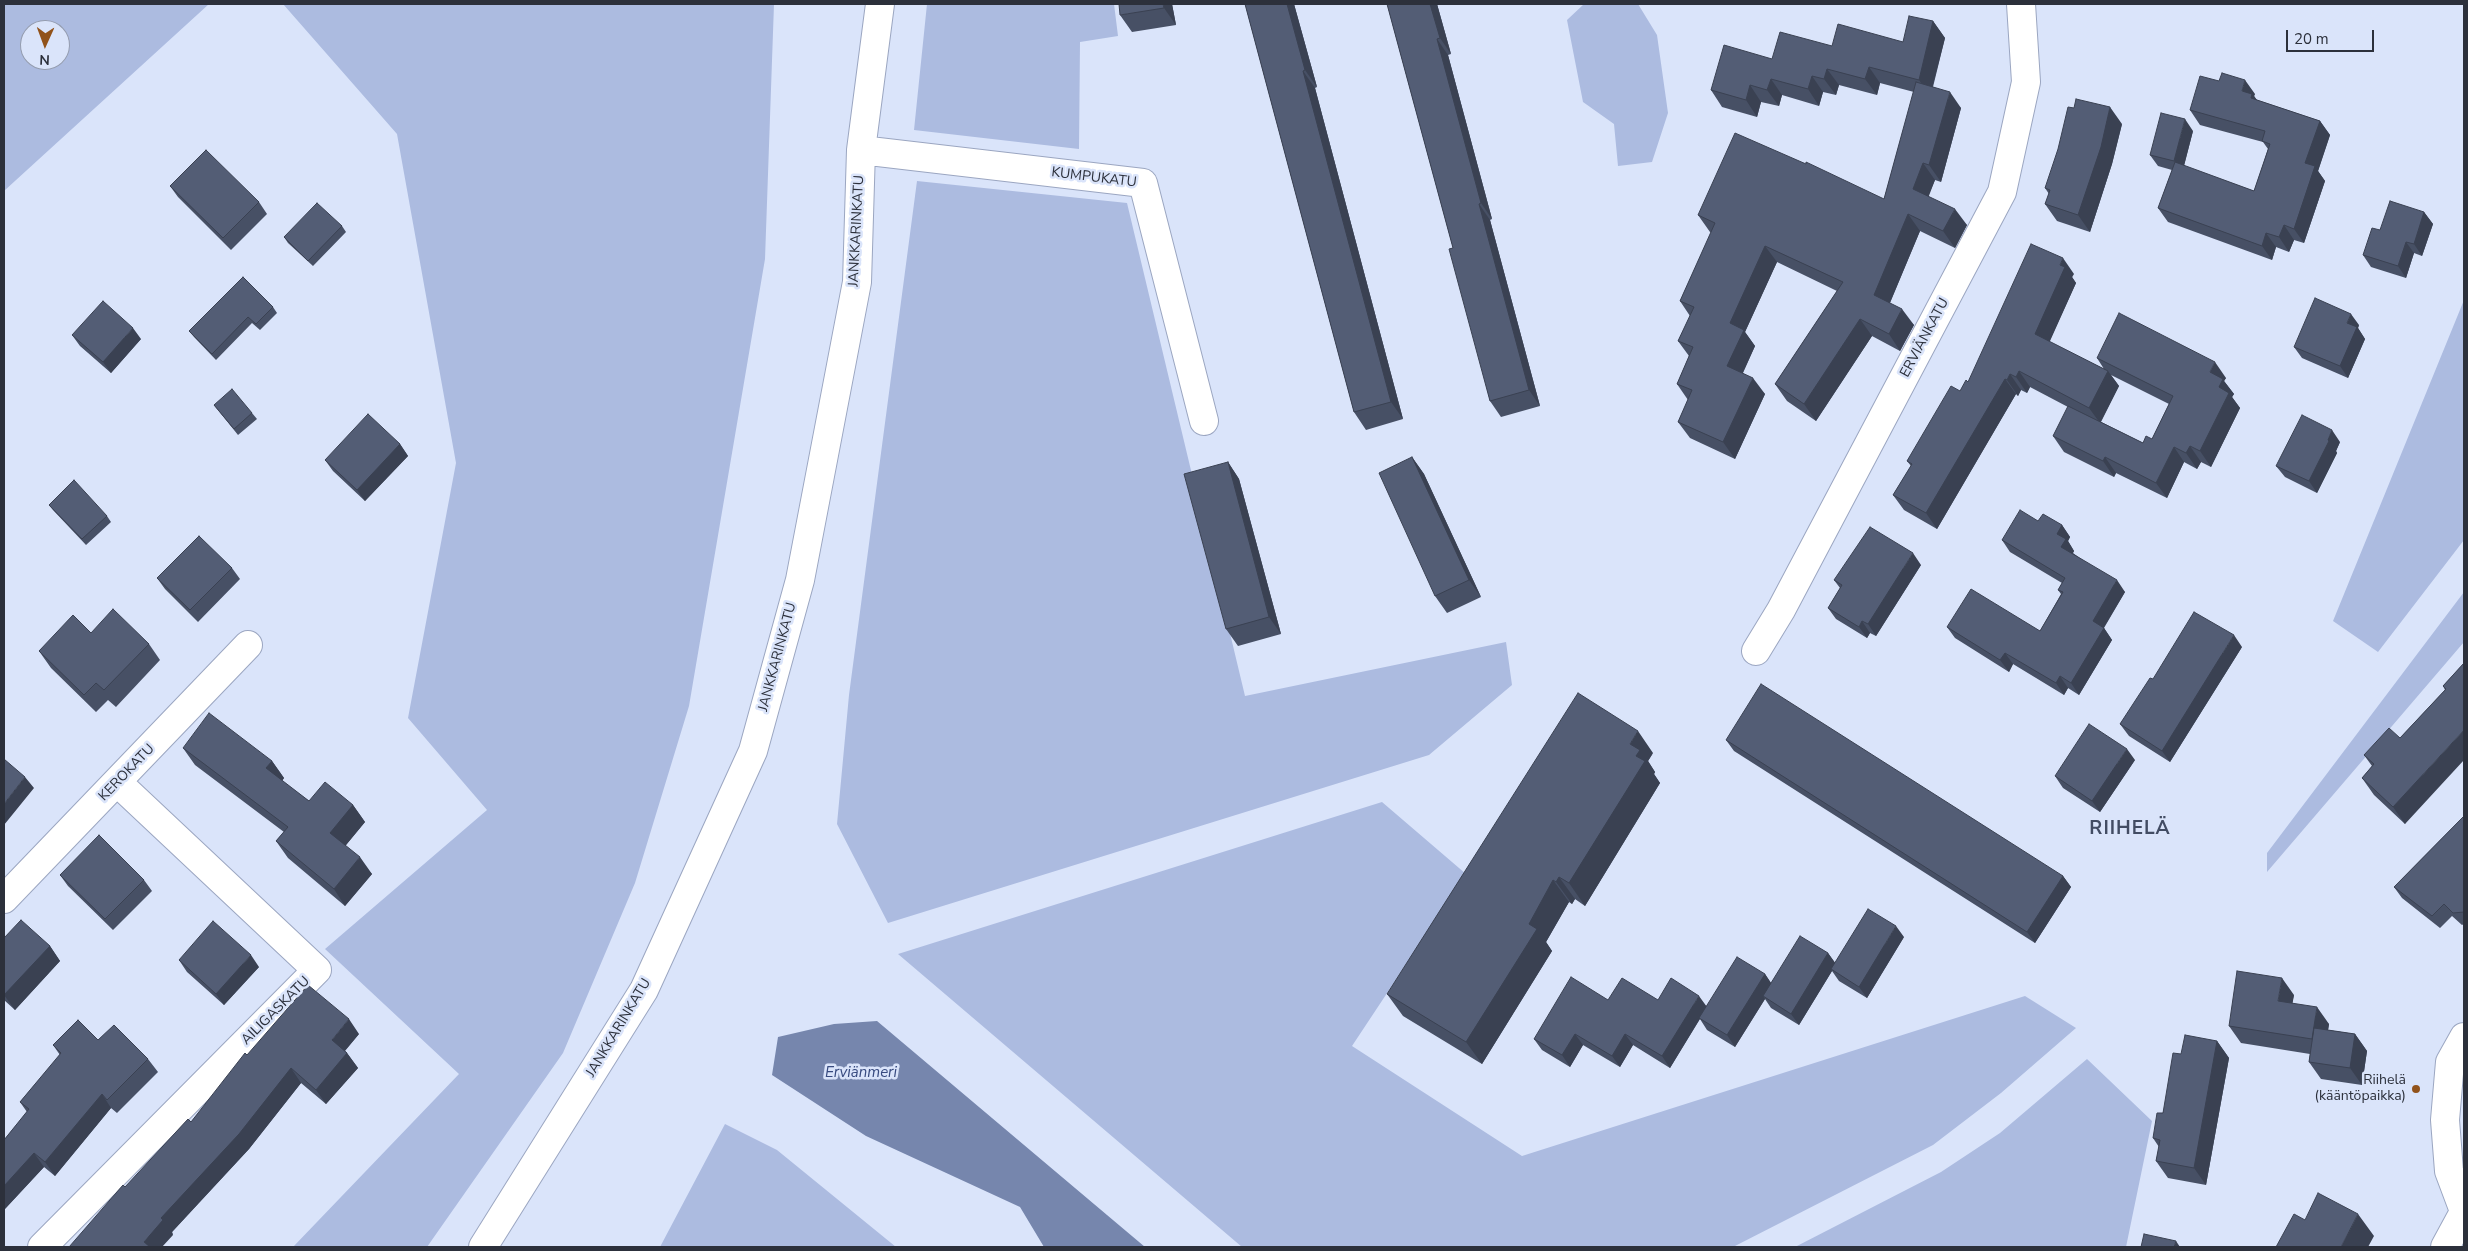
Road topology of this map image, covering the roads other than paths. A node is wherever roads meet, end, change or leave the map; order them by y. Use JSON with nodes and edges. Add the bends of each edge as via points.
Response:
{"nodes":[{"id":1,"x":880,"y":4,"type":"edge"},
{"id":2,"x":2021,"y":4,"type":"edge"},
{"id":3,"x":861,"y":150,"type":"junction"},
{"id":4,"x":1204,"y":421,"type":"dead end"},
{"id":5,"x":248,"y":646,"type":"dead end"},
{"id":6,"x":1756,"y":651,"type":"dead end"},
{"id":7,"x":117,"y":782,"type":"junction"},
{"id":8,"x":4,"y":899,"type":"edge"},
{"id":9,"x":2464,"y":1036,"type":"edge"},
{"id":10,"x":2464,"y":1212,"type":"edge"},
{"id":11,"x":42,"y":1247,"type":"edge"},
{"id":12,"x":483,"y":1247,"type":"edge"},
{"id":13,"x":2445,"y":1247,"type":"edge"}],
"edges":[{"from":1,"to":3,"type":"street","name":"JANKKARINKATU"},
{"from":2,"to":6,"type":"street","name":"ERVIÄNKATU","via":[[2026,82],[2002,192]]},
{"from":3,"to":4,"type":"street","name":"KUMPUKATU","via":[[1144,183]]},
{"from":3,"to":12,"type":"street","name":"JANKKARINKATU","via":[[857,282],[800,580],[753,751],[644,990]]},
{"from":5,"to":7,"type":"street","name":"KEROKATU"},
{"from":7,"to":8,"type":"street","name":"KEROKATU"},
{"from":7,"to":11,"type":"street","name":"AILIGASKATU","via":[[317,970]]},
{"from":9,"to":10,"type":"street","via":[[2450,1062],[2444,1120],[2449,1171]]},
{"from":10,"to":13,"type":"street"}]}
